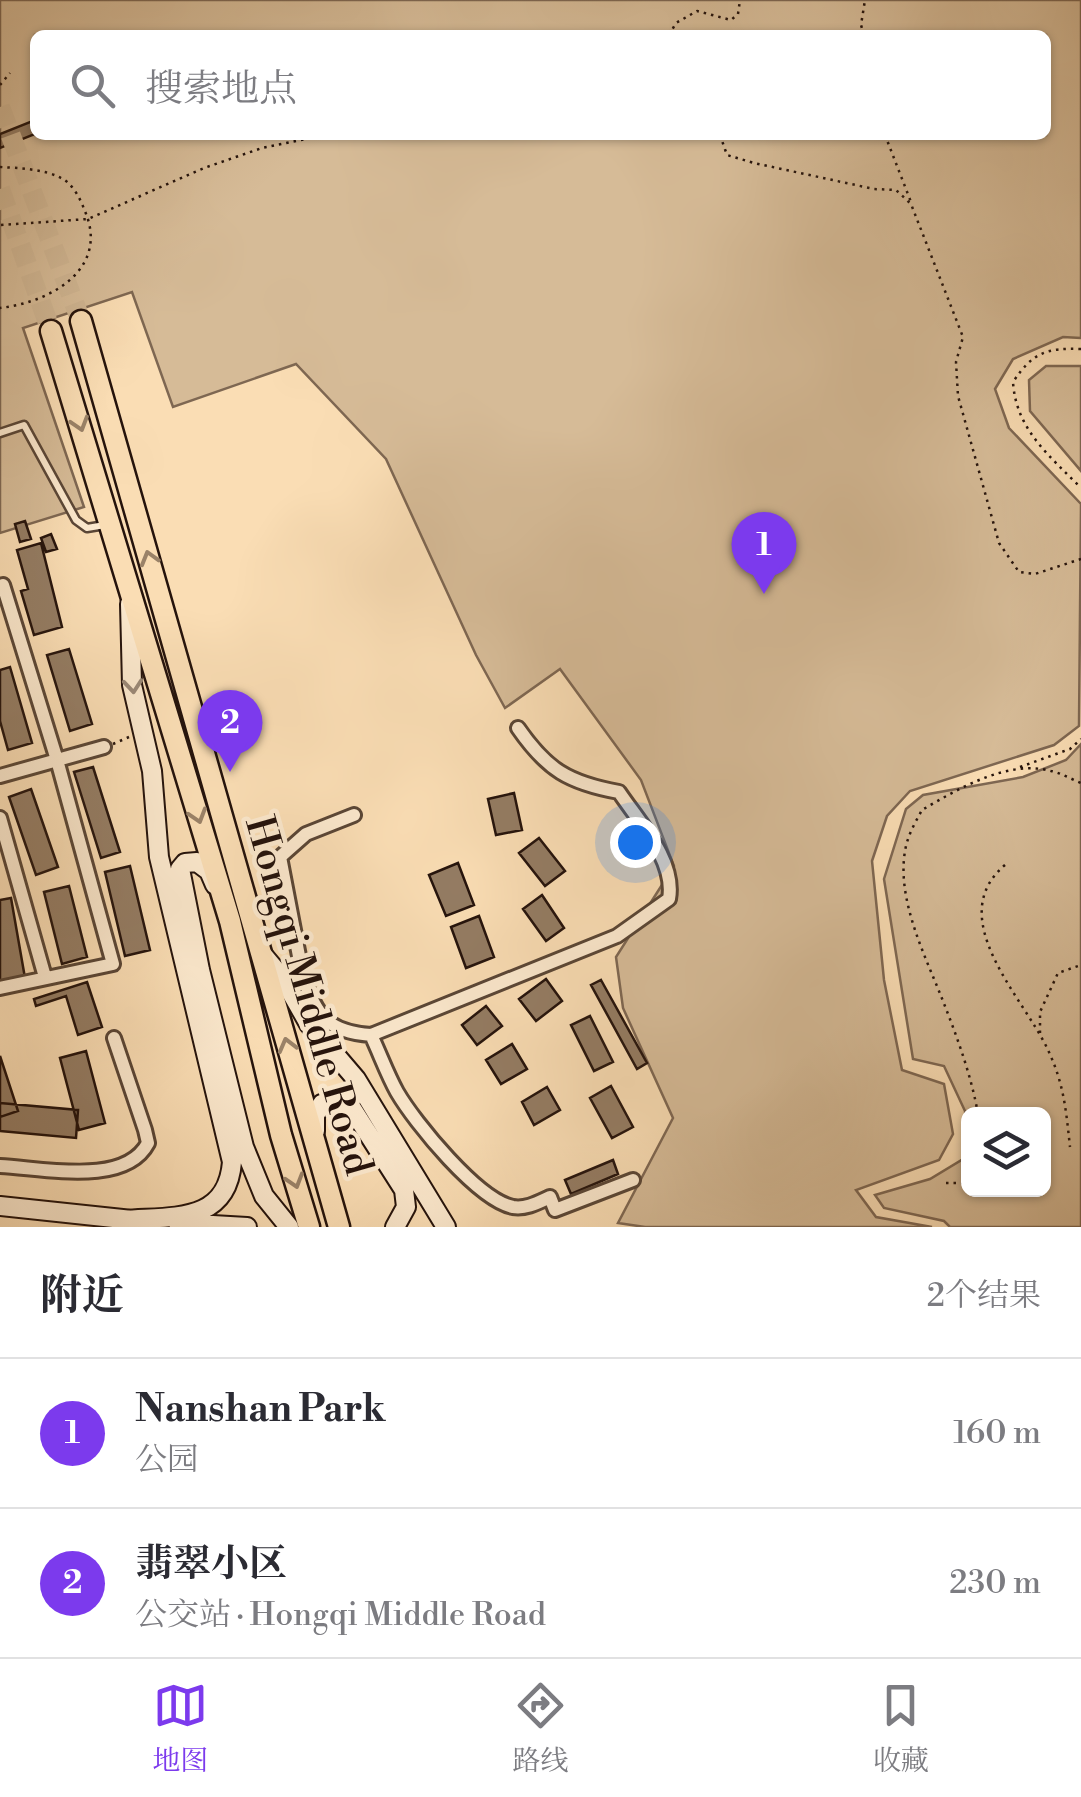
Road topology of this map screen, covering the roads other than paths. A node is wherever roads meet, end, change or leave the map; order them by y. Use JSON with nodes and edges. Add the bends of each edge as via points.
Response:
{"nodes":[{"id":1,"x":80,"y":321,"type":"tunnel mouth"},
{"id":2,"x":50,"y":331,"type":"tunnel mouth"},
{"id":3,"x":0,"y":433,"type":"edge"},
{"id":4,"x":110,"y":522,"type":"junction"},
{"id":5,"x":3,"y":585,"type":"dead end"},
{"id":6,"x":130,"y":588,"type":"junction"},
{"id":7,"x":518,"y":728,"type":"dead end"},
{"id":8,"x":104,"y":748,"type":"dead end"},
{"id":9,"x":57,"y":760,"type":"junction"},
{"id":10,"x":0,"y":776,"type":"edge"},
{"id":11,"x":354,"y":815,"type":"dead end"},
{"id":12,"x":0,"y":818,"type":"edge"},
{"id":13,"x":230,"y":922,"type":"junction"},
{"id":14,"x":263,"y":954,"type":"junction"},
{"id":15,"x":45,"y":977,"type":"junction"},
{"id":16,"x":294,"y":979,"type":"junction"},
{"id":17,"x":0,"y":988,"type":"edge"},
{"id":18,"x":371,"y":1035,"type":"junction"},
{"id":19,"x":114,"y":1038,"type":"dead end"},
{"id":20,"x":314,"y":1143,"type":"junction"},
{"id":21,"x":0,"y":1166,"type":"edge"},
{"id":22,"x":633,"y":1180,"type":"dead end"},
{"id":23,"x":0,"y":1206,"type":"edge"},
{"id":24,"x":124,"y":1220,"type":"junction"},
{"id":25,"x":247,"y":1227,"type":"edge"},
{"id":26,"x":289,"y":1227,"type":"edge"},
{"id":27,"x":310,"y":1227,"type":"edge"},
{"id":28,"x":339,"y":1227,"type":"edge"},
{"id":29,"x":394,"y":1227,"type":"edge"},
{"id":30,"x":446,"y":1227,"type":"edge"}],
"edges":[{"from":14,"to":1,"type":"main road","name":"Hongqi Middle Road","one_way":true},
{"from":2,"to":4,"type":"main road","name":"Hongqi Middle Road","one_way":true},
{"from":3,"to":4,"type":"lane","via":[[24,425],[76,520],[87,528]]},
{"from":4,"to":6,"type":"main road","name":"Hongqi Middle Road"},
{"from":5,"to":9,"type":"street"},
{"from":6,"to":13,"type":"main road","name":"Hongqi Middle Road","one_way":true},
{"from":6,"to":24,"type":"main road","one_way":true,"via":[[132,685],[152,772],[158,857],[232,1162],[222,1197],[209,1207],[184,1216]]},
{"from":7,"to":18,"type":"street","via":[[553,770],[619,792],[660,854],[669,899],[617,936]]},
{"from":8,"to":9,"type":"street"},
{"from":9,"to":10,"type":"street"},
{"from":9,"to":15,"type":"street","via":[[114,964]]},
{"from":11,"to":16,"type":"street","via":[[306,834],[280,858]]},
{"from":12,"to":15,"type":"street"},
{"from":13,"to":26,"type":"main road","via":[[209,871],[197,862],[182,864],[183,894],[244,1147],[264,1196]]},
{"from":13,"to":27,"type":"main road","name":"Hongqi Middle Road","one_way":true},
{"from":14,"to":16,"type":"main road"},
{"from":20,"to":14,"type":"main road","name":"Hongqi Middle Road","one_way":true},
{"from":15,"to":17,"type":"street"},
{"from":16,"to":18,"type":"street","via":[[331,1026]]},
{"from":16,"to":30,"type":"main road","via":[[310,1024],[356,1079]]},
{"from":18,"to":22,"type":"street","via":[[408,1108],[470,1183],[508,1206],[526,1208],[550,1198],[556,1210]]},
{"from":19,"to":21,"type":"street","via":[[148,1143],[142,1154],[102,1172]]},
{"from":20,"to":28,"type":"main road","name":"Hongqi Middle Road"},
{"from":20,"to":29,"type":"main road","via":[[318,1107],[342,1101],[353,1110],[404,1190],[406,1207]]},
{"from":23,"to":24,"type":"main road"},
{"from":24,"to":25,"type":"main road"}]}
